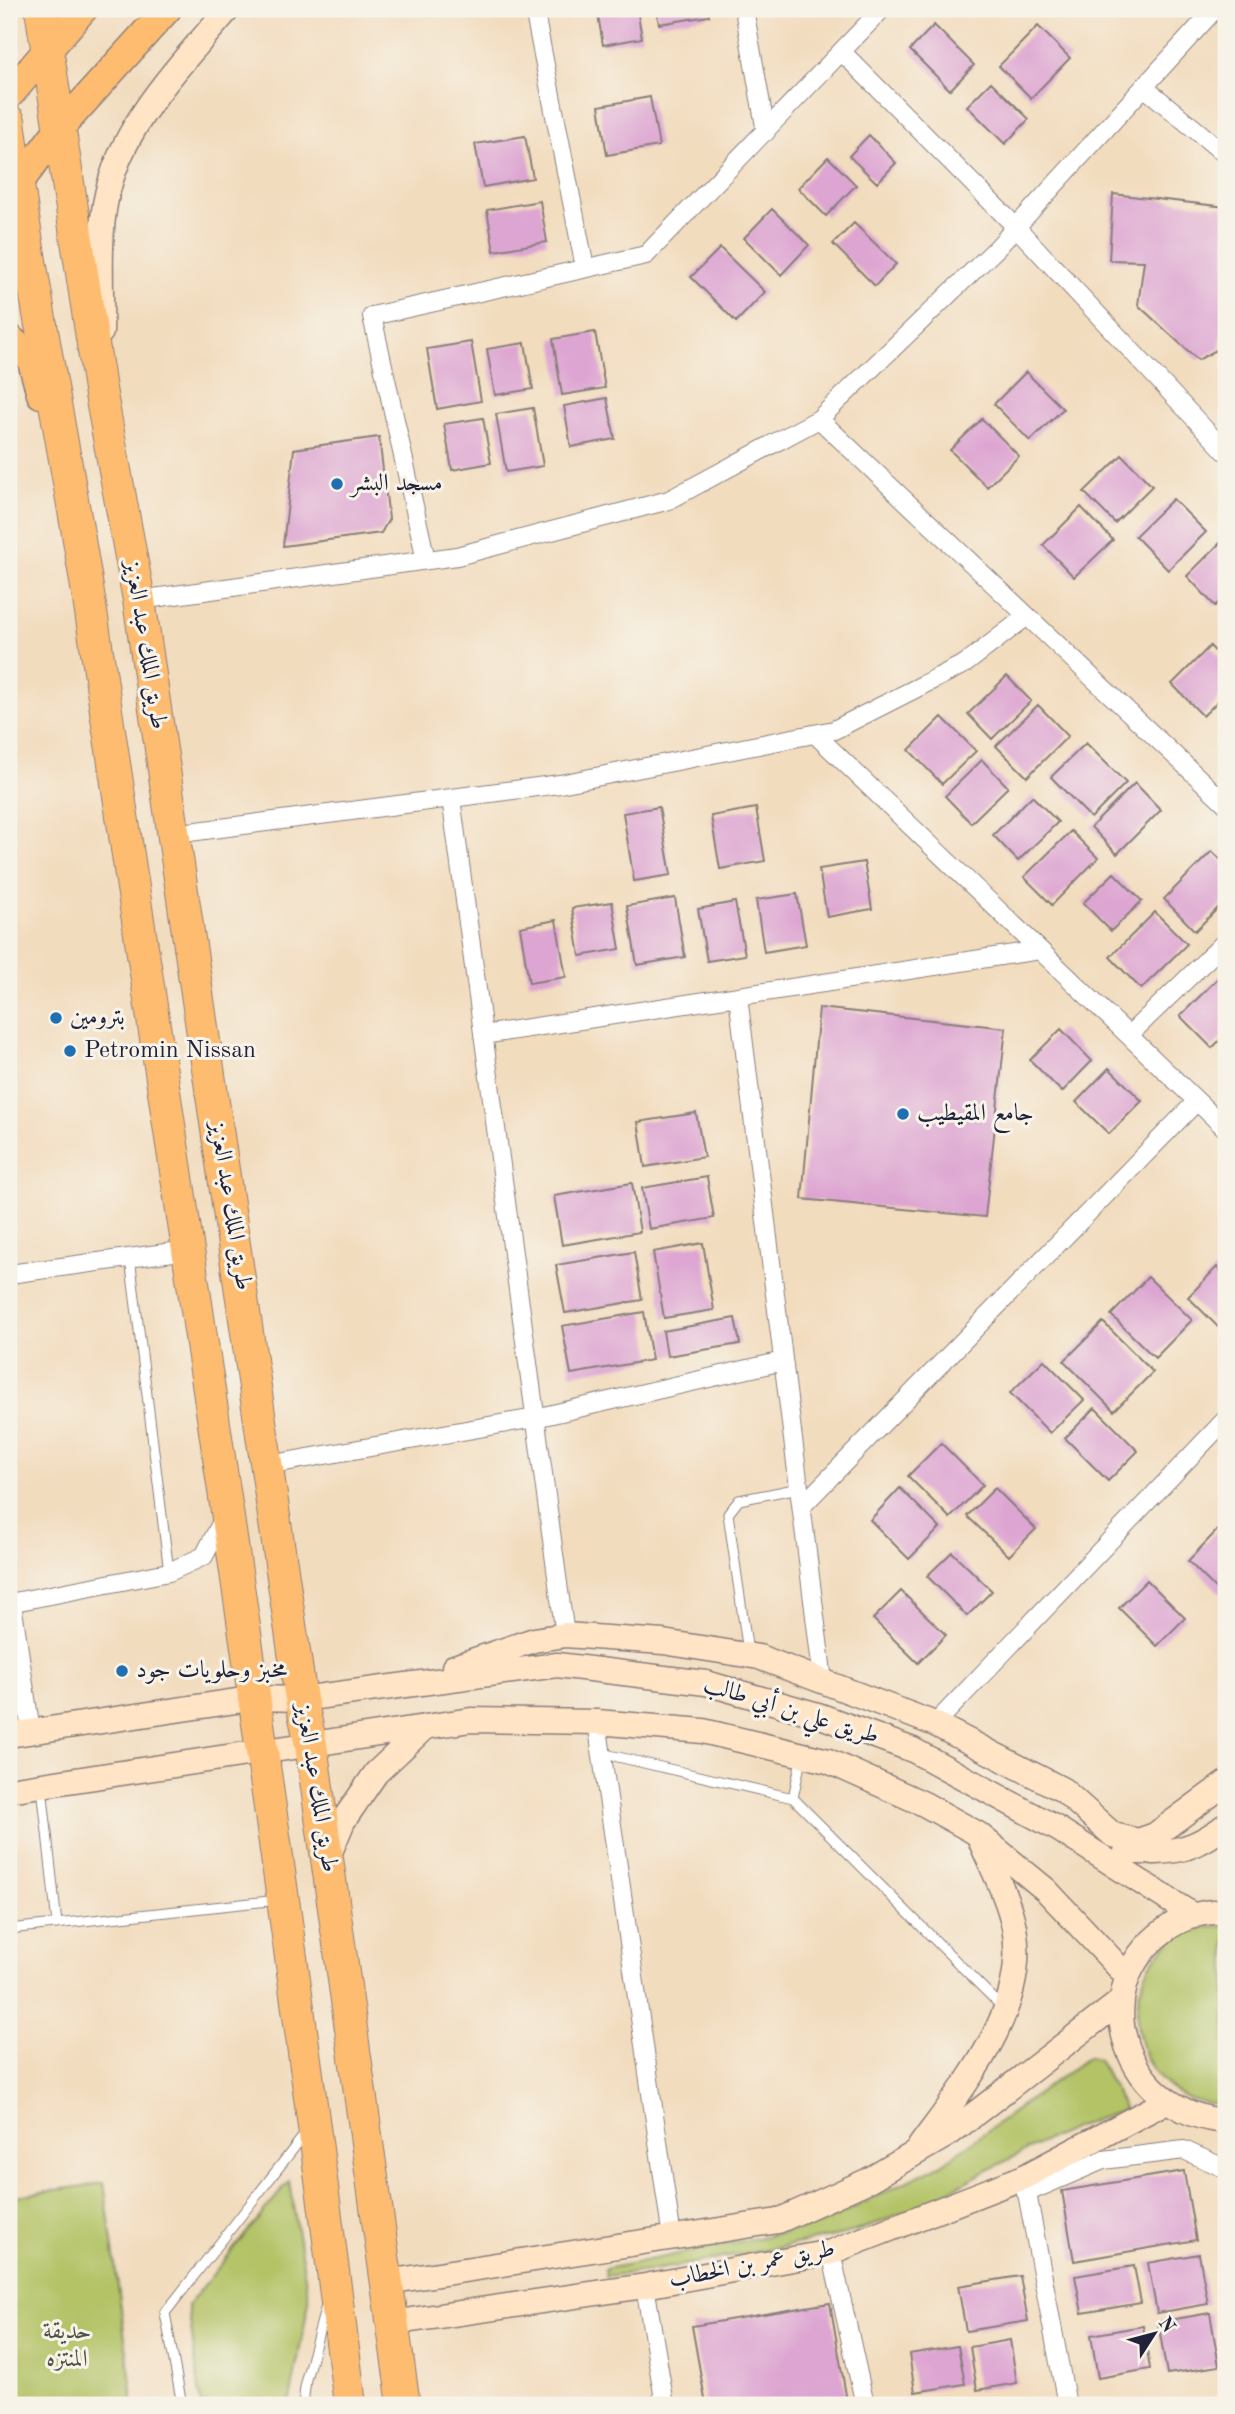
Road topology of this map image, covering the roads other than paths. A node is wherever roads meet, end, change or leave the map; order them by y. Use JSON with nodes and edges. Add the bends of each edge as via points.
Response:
{"nodes":[{"id":1,"x":41,"y":9,"type":"edge"},
{"id":2,"x":83,"y":9,"type":"edge"},
{"id":3,"x":167,"y":9,"type":"edge"},
{"id":4,"x":228,"y":9,"type":"edge"},
{"id":5,"x":534,"y":9,"type":"edge"},
{"id":6,"x":744,"y":9,"type":"edge"},
{"id":7,"x":882,"y":9,"type":"edge"},
{"id":8,"x":1215,"y":9,"type":"edge"},
{"id":9,"x":48,"y":50,"type":"junction"},
{"id":10,"x":843,"y":53,"type":"junction"},
{"id":11,"x":1143,"y":87,"type":"junction"},
{"id":12,"x":9,"y":95,"type":"edge"},
{"id":13,"x":9,"y":121,"type":"edge"},
{"id":14,"x":59,"y":129,"type":"junction"},
{"id":15,"x":766,"y":132,"type":"junction"},
{"id":16,"x":1226,"y":155,"type":"edge"},
{"id":17,"x":13,"y":191,"type":"edge"},
{"id":18,"x":1016,"y":227,"type":"junction"},
{"id":19,"x":585,"y":268,"type":"junction"},
{"id":20,"x":9,"y":338,"type":"edge"},
{"id":21,"x":100,"y":389,"type":"junction"},
{"id":22,"x":819,"y":419,"type":"junction"},
{"id":23,"x":1226,"y":452,"type":"edge"},
{"id":24,"x":82,"y":556,"type":"junction"},
{"id":25,"x":426,"y":560,"type":"junction"},
{"id":26,"x":139,"y":600,"type":"junction"},
{"id":27,"x":1027,"y":616,"type":"junction"},
{"id":28,"x":815,"y":734,"type":"junction"},
{"id":29,"x":451,"y":798,"type":"junction"},
{"id":30,"x":1226,"y":804,"type":"edge"},
{"id":31,"x":174,"y":834,"type":"junction"},
{"id":32,"x":1226,"y":941,"type":"edge"},
{"id":33,"x":1040,"y":950,"type":"junction"},
{"id":34,"x":738,"y":996,"type":"junction"},
{"id":35,"x":484,"y":1035,"type":"junction"},
{"id":36,"x":1129,"y":1035,"type":"junction"},
{"id":37,"x":1197,"y":1101,"type":"junction"},
{"id":38,"x":1226,"y":1129,"type":"edge"},
{"id":39,"x":188,"y":1250,"type":"junction"},
{"id":40,"x":130,"y":1258,"type":"junction"},
{"id":41,"x":9,"y":1274,"type":"edge"},
{"id":42,"x":783,"y":1362,"type":"junction"},
{"id":43,"x":535,"y":1418,"type":"junction"},
{"id":44,"x":1226,"y":1419,"type":"edge"},
{"id":45,"x":268,"y":1465,"type":"junction"},
{"id":46,"x":800,"y":1497,"type":"junction"},
{"id":47,"x":227,"y":1511,"type":"junction"},
{"id":48,"x":169,"y":1572,"type":"junction"},
{"id":49,"x":10,"y":1603,"type":"edge"},
{"id":50,"x":565,"y":1635,"type":"junction"},
{"id":51,"x":644,"y":1640,"type":"junction"},
{"id":52,"x":749,"y":1656,"type":"junction"},
{"id":53,"x":823,"y":1681,"type":"junction"},
{"id":54,"x":409,"y":1683,"type":"junction"},
{"id":55,"x":706,"y":1683,"type":"junction"},
{"id":56,"x":256,"y":1698,"type":"junction"},
{"id":57,"x":301,"y":1699,"type":"junction"},
{"id":58,"x":597,"y":1722,"type":"junction"},
{"id":59,"x":935,"y":1724,"type":"junction"},
{"id":60,"x":425,"y":1727,"type":"junction"},
{"id":61,"x":20,"y":1733,"type":"edge"},
{"id":62,"x":311,"y":1745,"type":"junction"},
{"id":63,"x":913,"y":1750,"type":"junction"},
{"id":64,"x":262,"y":1753,"type":"junction"},
{"id":65,"x":601,"y":1754,"type":"junction"},
{"id":66,"x":802,"y":1755,"type":"junction"},
{"id":67,"x":1226,"y":1783,"type":"edge"},
{"id":68,"x":41,"y":1785,"type":"junction"},
{"id":69,"x":9,"y":1790,"type":"edge"},
{"id":70,"x":793,"y":1798,"type":"junction"},
{"id":71,"x":1226,"y":1825,"type":"edge"},
{"id":72,"x":1058,"y":1829,"type":"junction"},
{"id":73,"x":978,"y":1834,"type":"junction"},
{"id":74,"x":1113,"y":1835,"type":"junction"},
{"id":75,"x":327,"y":1859,"type":"junction"},
{"id":76,"x":282,"y":1899,"type":"junction"},
{"id":77,"x":1216,"y":1908,"type":"edge"},
{"id":78,"x":57,"y":1924,"type":"junction"},
{"id":79,"x":9,"y":1929,"type":"edge"},
{"id":80,"x":1127,"y":1976,"type":"junction"},
{"id":81,"x":1121,"y":2001,"type":"junction"},
{"id":82,"x":1004,"y":2009,"type":"junction"},
{"id":83,"x":1167,"y":2101,"type":"junction"},
{"id":84,"x":1226,"y":2121,"type":"edge"},
{"id":85,"x":313,"y":2125,"type":"junction"},
{"id":86,"x":916,"y":2153,"type":"junction"},
{"id":87,"x":1226,"y":2169,"type":"edge"},
{"id":88,"x":1025,"y":2185,"type":"junction"},
{"id":89,"x":671,"y":2238,"type":"junction"},
{"id":90,"x":831,"y":2252,"type":"junction"},
{"id":91,"x":334,"y":2277,"type":"junction"},
{"id":92,"x":387,"y":2282,"type":"junction"},
{"id":93,"x":645,"y":2286,"type":"junction"},
{"id":94,"x":391,"y":2323,"type":"junction"},
{"id":95,"x":182,"y":2405,"type":"edge"},
{"id":96,"x":303,"y":2405,"type":"edge"},
{"id":97,"x":350,"y":2405,"type":"edge"},
{"id":98,"x":404,"y":2405,"type":"edge"},
{"id":99,"x":665,"y":2405,"type":"edge"},
{"id":100,"x":865,"y":2405,"type":"edge"},
{"id":101,"x":1067,"y":2405,"type":"edge"}],
"edges":[{"from":1,"to":9,"type":"highway","name":"طريق الملك عبد العزيز"},
{"from":2,"to":9,"type":"main road"},
{"from":3,"to":14,"type":"main road"},
{"from":4,"to":21,"type":"main road","via":[[147,106],[114,169],[104,206]]},
{"from":5,"to":19,"type":"street"},
{"from":6,"to":15,"type":"street"},
{"from":7,"to":10,"type":"street"},
{"from":8,"to":11,"type":"street"},
{"from":9,"to":12,"type":"main road"},
{"from":9,"to":14,"type":"highway","name":"طريق الملك عبد العزيز"},
{"from":10,"to":15,"type":"street"},
{"from":10,"to":18,"type":"street"},
{"from":11,"to":16,"type":"street"},
{"from":11,"to":18,"type":"street"},
{"from":13,"to":17,"type":"highway","name":"طريق الملك عبد العزيز"},
{"from":14,"to":17,"type":"main road"},
{"from":14,"to":21,"type":"highway","name":"طريق الملك عبد العزيز"},
{"from":15,"to":19,"type":"street","via":[[646,255]]},
{"from":17,"to":24,"type":"highway","name":"طريق الملك عبد العزيز"},
{"from":18,"to":22,"type":"street"},
{"from":18,"to":23,"type":"street"},
{"from":19,"to":25,"type":"street","via":[[372,316]]},
{"from":20,"to":24,"type":"main road","via":[[32,358]]},
{"from":21,"to":26,"type":"highway","name":"طريق الملك عبد العزيز"},
{"from":22,"to":25,"type":"street","via":[[668,500],[457,556]]},
{"from":22,"to":27,"type":"street"},
{"from":24,"to":39,"type":"highway","name":"طريق الملك عبد العزيز"},
{"from":25,"to":26,"type":"street"},
{"from":26,"to":31,"type":"highway","name":"طريق الملك عبد العزيز"},
{"from":27,"to":28,"type":"street","via":[[966,663],[834,730]]},
{"from":27,"to":30,"type":"street"},
{"from":28,"to":29,"type":"street","via":[[560,785]]},
{"from":28,"to":33,"type":"street"},
{"from":29,"to":31,"type":"street"},
{"from":29,"to":35,"type":"street"},
{"from":31,"to":45,"type":"highway","name":"طريق الملك عبد العزيز"},
{"from":32,"to":36,"type":"street"},
{"from":33,"to":34,"type":"street"},
{"from":33,"to":36,"type":"street"},
{"from":34,"to":35,"type":"street"},
{"from":34,"to":42,"type":"street"},
{"from":35,"to":43,"type":"street"},
{"from":36,"to":37,"type":"street"},
{"from":37,"to":38,"type":"street"},
{"from":37,"to":46,"type":"street"},
{"from":39,"to":40,"type":"street"},
{"from":39,"to":47,"type":"highway","name":"طريق الملك عبد العزيز"},
{"from":40,"to":41,"type":"street"},
{"from":40,"to":48,"type":"lane"},
{"from":42,"to":43,"type":"street"},
{"from":42,"to":46,"type":"street"},
{"from":43,"to":45,"type":"street"},
{"from":43,"to":50,"type":"street"},
{"from":44,"to":59,"type":"street"},
{"from":45,"to":57,"type":"highway","name":"طريق الملك عبد العزيز"},
{"from":46,"to":52,"type":"lane","via":[[739,1500],[728,1514]]},
{"from":46,"to":53,"type":"street"},
{"from":47,"to":48,"type":"street","via":[[204,1556]]},
{"from":47,"to":56,"type":"highway","name":"طريق الملك عبد العزيز"},
{"from":48,"to":49,"type":"street"},
{"from":49,"to":61,"type":"street"},
{"from":50,"to":51,"type":"main road"},
{"from":50,"to":54,"type":"main road","via":[[534,1640]]},
{"from":51,"to":52,"type":"main road"},
{"from":51,"to":55,"type":"main road"},
{"from":52,"to":53,"type":"main road"},
{"from":53,"to":59,"type":"main road"},
{"from":54,"to":55,"type":"main road","name":"طريق علي بن أبي طالب","via":[[556,1665]]},
{"from":54,"to":57,"type":"main road","name":"طريق علي بن أبي طالب"},
{"from":55,"to":63,"type":"main road","name":"طريق علي بن أبي طالب","via":[[818,1715]]},
{"from":56,"to":57,"type":"main road","name":"طريق علي بن أبي طالب"},
{"from":56,"to":61,"type":"main road","name":"طريق علي بن أبي طالب"},
{"from":56,"to":64,"type":"highway","name":"طريق الملك عبد العزيز"},
{"from":57,"to":62,"type":"highway","name":"طريق الملك عبد العزيز"},
{"from":58,"to":60,"type":"main road","name":"طريق علي بن أبي طالب","via":[[471,1720]]},
{"from":58,"to":65,"type":"street"},
{"from":58,"to":66,"type":"main road","name":"طريق علي بن أبي طالب","via":[[703,1731]]},
{"from":59,"to":74,"type":"main road","via":[[1063,1790]]},
{"from":60,"to":62,"type":"main road","name":"طريق علي بن أبي طالب"},
{"from":60,"to":75,"type":"main road","via":[[376,1773],[343,1821]]},
{"from":62,"to":64,"type":"main road","name":"طريق علي بن أبي طالب"},
{"from":62,"to":75,"type":"highway","name":"طريق الملك عبد العزيز"},
{"from":63,"to":72,"type":"main road","name":"طريق علي بن أبي طالب"},
{"from":63,"to":74,"type":"main road","via":[[1007,1779]]},
{"from":64,"to":68,"type":"main road","name":"طريق علي بن أبي طالب"},
{"from":64,"to":76,"type":"highway","name":"طريق الملك عبد العزيز"},
{"from":65,"to":70,"type":"lane"},
{"from":65,"to":89,"type":"street"},
{"from":66,"to":70,"type":"lane"},
{"from":66,"to":73,"type":"main road","name":"طريق علي بن أبي طالب","via":[[828,1761]]},
{"from":67,"to":74,"type":"main road","via":[[1155,1835],[1138,1841]]},
{"from":68,"to":69,"type":"main road","name":"طريق علي بن أبي طالب"},
{"from":68,"to":78,"type":"lane"},
{"from":70,"to":82,"type":"lane"},
{"from":71,"to":72,"type":"main road","via":[[1179,1852],[1120,1852]]},
{"from":72,"to":77,"type":"main road","name":"طريق علي بن أبي طالب"},
{"from":73,"to":80,"type":"main road","name":"طريق علي بن أبي طالب","via":[[1046,1890]]},
{"from":73,"to":82,"type":"main road","via":[[1014,1927],[1015,1972]]},
{"from":75,"to":92,"type":"highway","name":"طريق الملك عبد العزيز"},
{"from":76,"to":78,"type":"lane"},
{"from":76,"to":85,"type":"highway","name":"طريق الملك عبد العزيز"},
{"from":77,"to":80,"type":"main road","via":[[1172,1924],[1153,1938]]},
{"from":78,"to":79,"type":"lane"},
{"from":80,"to":81,"type":"main road"},
{"from":81,"to":83,"type":"main road","via":[[1121,2030],[1130,2057],[1145,2082]]},
{"from":81,"to":86,"type":"main road","name":"طريق عمر بن الخطاب","via":[[999,2098]]},
{"from":82,"to":86,"type":"main road","via":[[981,2064]]},
{"from":83,"to":84,"type":"main road","via":[[1205,2119]]},
{"from":83,"to":88,"type":"main road","name":"طريق عمر بن الخطاب"},
{"from":85,"to":91,"type":"highway","name":"طريق الملك عبد العزيز"},
{"from":85,"to":95,"type":"lane","via":[[165,2313]]},
{"from":86,"to":89,"type":"main road","name":"طريق عمر بن الخطاب","via":[[778,2221]]},
{"from":87,"to":88,"type":"street","via":[[1184,2150],[1103,2160]]},
{"from":88,"to":90,"type":"main road","name":"طريق عمر بن الخطاب"},
{"from":88,"to":101,"type":"street"},
{"from":89,"to":92,"type":"main road","name":"طريق عمر بن الخطاب"},
{"from":90,"to":93,"type":"main road","name":"طريق عمر بن الخطاب"},
{"from":90,"to":100,"type":"street"},
{"from":91,"to":96,"type":"lane"},
{"from":91,"to":97,"type":"highway","name":"طريق الملك عبد العزيز"},
{"from":92,"to":94,"type":"highway","name":"طريق الملك عبد العزيز"},
{"from":93,"to":94,"type":"main road","name":"طريق عمر بن الخطاب"},
{"from":93,"to":99,"type":"street"},
{"from":94,"to":98,"type":"highway","name":"طريق الملك عبد العزيز"}]}
